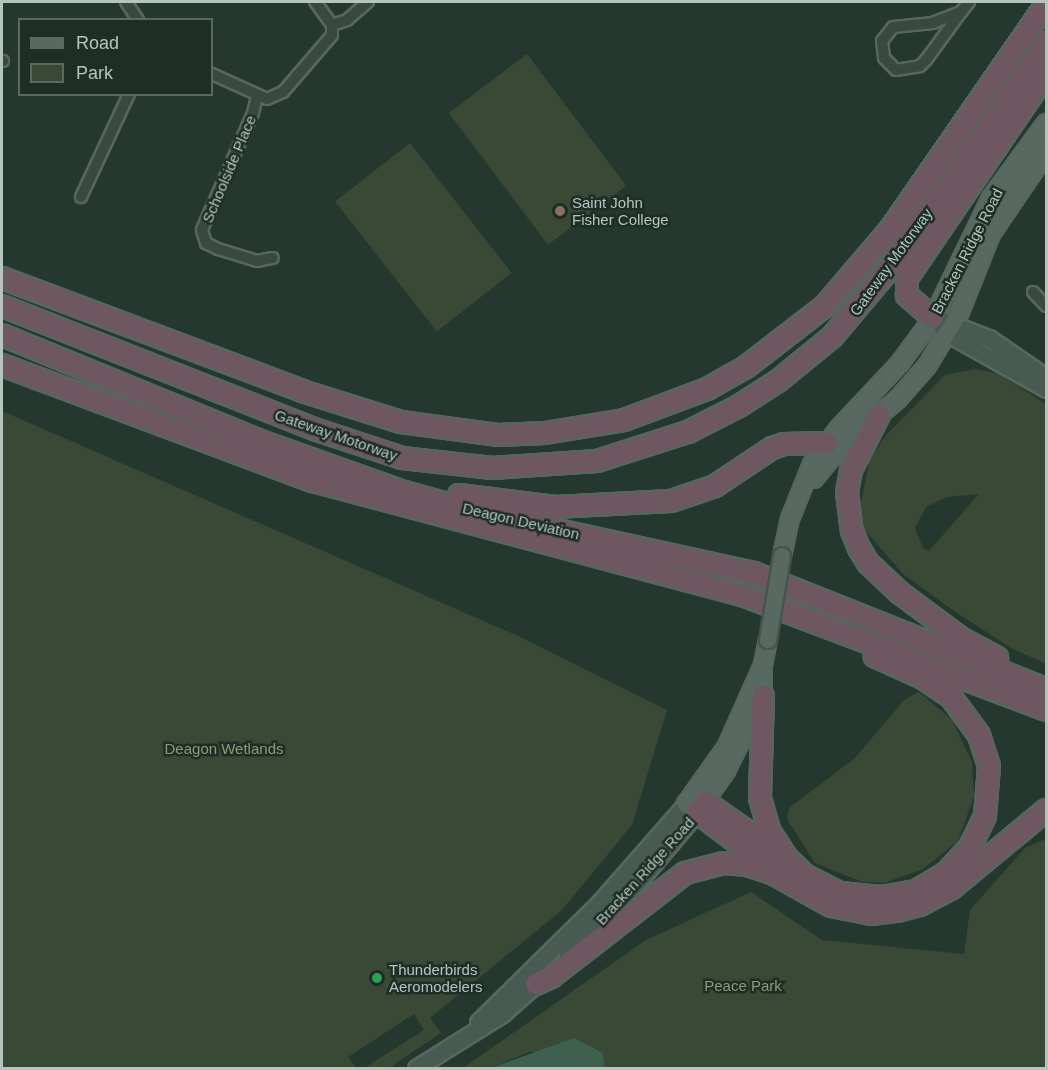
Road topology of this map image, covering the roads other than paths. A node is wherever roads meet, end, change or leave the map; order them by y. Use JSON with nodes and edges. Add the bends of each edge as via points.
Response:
{"nodes":[{"id":1,"x":126,"y":2,"type":"edge"},
{"id":2,"x":315,"y":2,"type":"edge"},
{"id":3,"x":368,"y":2,"type":"edge"},
{"id":4,"x":969,"y":2,"type":"edge"},
{"id":5,"x":1047,"y":5,"type":"edge"},
{"id":6,"x":961,"y":12,"type":"junction"},
{"id":7,"x":137,"y":18,"type":"edge"},
{"id":8,"x":332,"y":25,"type":"junction"},
{"id":9,"x":1047,"y":43,"type":"edge"},
{"id":10,"x":213,"y":74,"type":"edge"},
{"id":11,"x":1047,"y":74,"type":"edge"},
{"id":12,"x":128,"y":96,"type":"edge"},
{"id":13,"x":257,"y":96,"type":"junction"},
{"id":14,"x":1047,"y":123,"type":"edge"},
{"id":15,"x":1047,"y":153,"type":"edge"},
{"id":16,"x":81,"y":197,"type":"dead end"},
{"id":17,"x":273,"y":258,"type":"dead end"},
{"id":18,"x":2,"y":278,"type":"edge"},
{"id":19,"x":1033,"y":292,"type":"dead end"},
{"id":20,"x":2,"y":306,"type":"edge"},
{"id":21,"x":1047,"y":306,"type":"edge"},
{"id":22,"x":933,"y":318,"type":"junction"},
{"id":23,"x":951,"y":328,"type":"junction"},
{"id":24,"x":2,"y":335,"type":"edge"},
{"id":25,"x":2,"y":365,"type":"edge"},
{"id":26,"x":1047,"y":378,"type":"edge"},
{"id":27,"x":1047,"y":389,"type":"edge"},
{"id":28,"x":879,"y":415,"type":"junction"},
{"id":29,"x":827,"y":443,"type":"junction"},
{"id":30,"x":404,"y":492,"type":"junction"},
{"id":31,"x":801,"y":492,"type":"junction"},
{"id":32,"x":805,"y":618,"type":"junction"},
{"id":33,"x":763,"y":665,"type":"junction"},
{"id":34,"x":1047,"y":688,"type":"edge"},
{"id":35,"x":763,"y":696,"type":"junction"},
{"id":36,"x":1047,"y":710,"type":"edge"},
{"id":37,"x":696,"y":803,"type":"junction"},
{"id":38,"x":1047,"y":810,"type":"edge"},
{"id":39,"x":786,"y":856,"type":"junction"},
{"id":40,"x":767,"y":870,"type":"junction"},
{"id":41,"x":536,"y":984,"type":"junction"},
{"id":42,"x":466,"y":1035,"type":"junction"},
{"id":43,"x":416,"y":1068,"type":"edge"}],
"edges":[{"from":1,"to":7,"type":"street"},
{"from":2,"to":8,"type":"street"},
{"from":3,"to":8,"type":"street","via":[[347,20]]},
{"from":4,"to":6,"type":"street"},
{"from":5,"to":18,"type":"highway","name":"Gateway Motorway","via":[[890,230],[825,306],[746,367],[698,393],[624,420],[554,432],[500,435],[401,422],[302,391]]},
{"from":6,"to":6,"type":"street","via":[[921,66],[905,71],[889,65],[882,40],[893,27],[933,23]]},
{"from":8,"to":13,"type":"street","via":[[327,45],[284,92],[267,99]]},
{"from":9,"to":20,"type":"highway","name":"Gateway Motorway","via":[[885,274],[832,337],[778,381],[739,406],[688,432],[597,460],[492,468],[436,465],[372,450]]},
{"from":10,"to":13,"type":"street"},
{"from":11,"to":22,"type":"highway","via":[[908,278],[908,295]]},
{"from":12,"to":16,"type":"street"},
{"from":13,"to":17,"type":"street","name":"Schoolside Place","via":[[202,230],[206,243],[218,249],[257,261]]},
{"from":14,"to":22,"type":"main road","name":"Bracken Ridge Road","via":[[986,207]]},
{"from":15,"to":23,"type":"main road","name":"Bracken Ridge Road","via":[[991,234]]},
{"from":19,"to":21,"type":"street"},
{"from":22,"to":23,"type":"main road"},
{"from":22,"to":29,"type":"main road","name":"Bracken Ridge Road","via":[[900,363]]},
{"from":23,"to":26,"type":"main road","via":[[999,344]]},
{"from":23,"to":27,"type":"main road"},
{"from":23,"to":28,"type":"main road","name":"Bracken Ridge Road","via":[[915,382]]},
{"from":24,"to":30,"type":"highway","name":"Deagon Deviation","via":[[263,442]]},
{"from":25,"to":32,"type":"highway","name":"Deagon Deviation","via":[[323,484],[742,595]]},
{"from":28,"to":31,"type":"main road","name":"Bracken Ridge Road","via":[[837,451]]},
{"from":28,"to":34,"type":"highway","via":[[851,470],[847,492],[852,531],[864,555],[882,579],[962,639],[1030,672]]},
{"from":29,"to":30,"type":"highway","via":[[772,448],[715,486],[670,501],[555,507],[496,502],[425,488]]},
{"from":29,"to":31,"type":"main road","name":"Bracken Ridge Road","via":[[805,477]]},
{"from":30,"to":34,"type":"highway","name":"Deagon Deviation","via":[[484,514],[754,573]]},
{"from":31,"to":33,"type":"main road","name":"Bracken Ridge Road","bridge":true,"via":[[782,556]]},
{"from":32,"to":36,"type":"highway","name":"Deagon Deviation"},
{"from":32,"to":39,"type":"highway","via":[[819,633],[921,677],[951,698],[979,735],[990,784],[985,816],[970,847],[946,873],[916,891],[880,897],[840,893],[806,876]]},
{"from":33,"to":35,"type":"main road","name":"Bracken Ridge Road"},
{"from":33,"to":37,"type":"main road","name":"Bracken Ridge Road"},
{"from":35,"to":37,"type":"main road","name":"Bracken Ridge Road","via":[[726,771]]},
{"from":35,"to":39,"type":"highway","via":[[760,798],[770,832]]},
{"from":37,"to":39,"type":"highway"},
{"from":37,"to":40,"type":"highway","via":[[763,862]]},
{"from":37,"to":41,"type":"main road","name":"Bracken Ridge Road","via":[[644,875]]},
{"from":37,"to":42,"type":"main road","name":"Bracken Ridge Road"},
{"from":38,"to":40,"type":"highway","via":[[952,888],[920,905],[897,911],[871,914],[831,906]]},
{"from":40,"to":41,"type":"highway","via":[[724,863],[685,873],[551,977]]},
{"from":41,"to":42,"type":"main road","name":"Bracken Ridge Road","via":[[502,1014]]},
{"from":42,"to":43,"type":"main road","name":"Bracken Ridge Road"}]}
